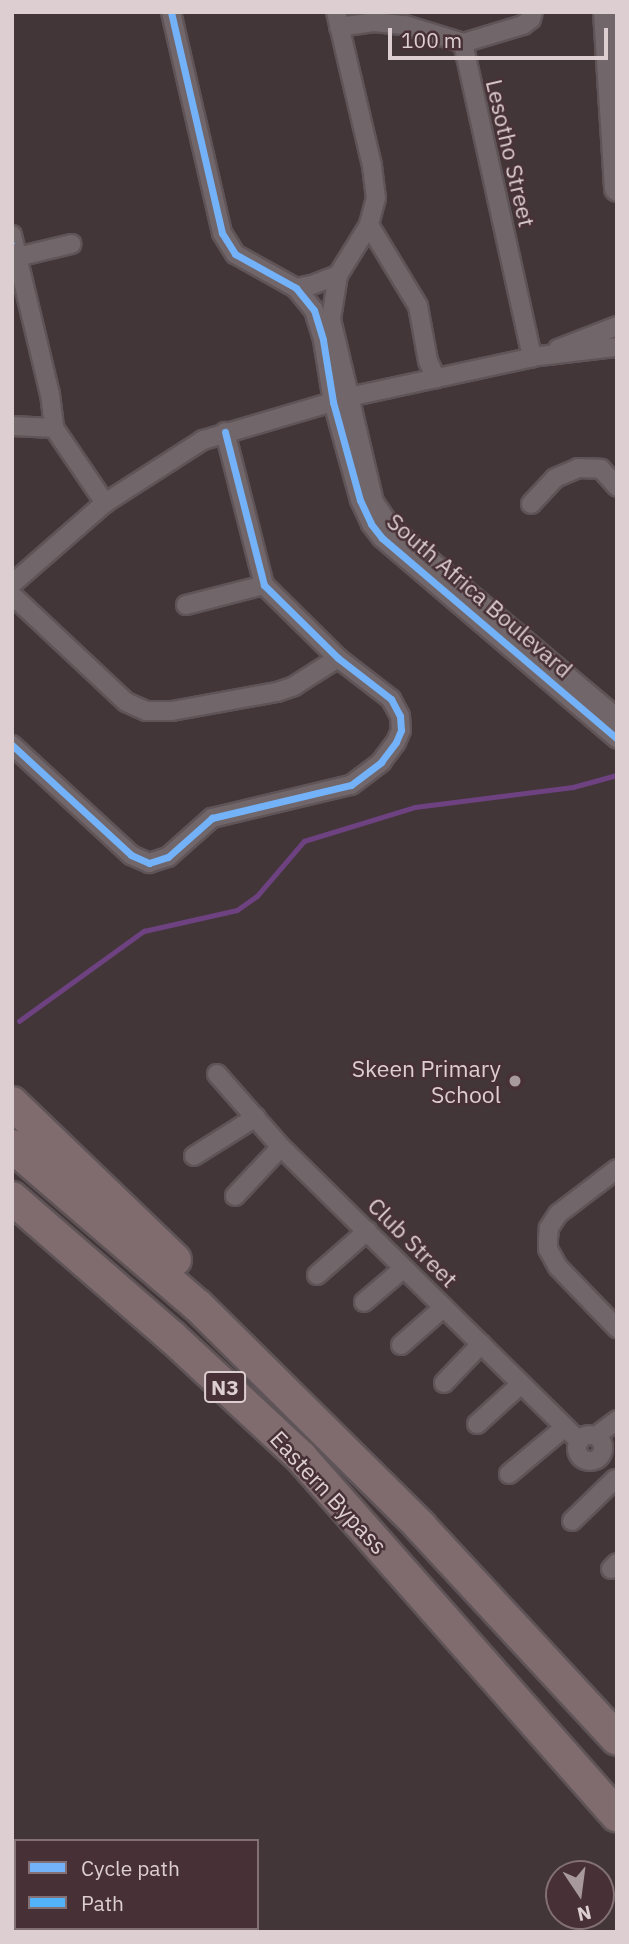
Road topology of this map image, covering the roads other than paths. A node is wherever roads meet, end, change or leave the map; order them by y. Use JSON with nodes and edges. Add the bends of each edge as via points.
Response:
{"nodes":[{"id":1,"x":170,"y":12,"type":"edge"},
{"id":2,"x":533,"y":12,"type":"edge"},
{"id":3,"x":606,"y":12,"type":"edge"},
{"id":4,"x":338,"y":20,"type":"edge"},
{"id":5,"x":463,"y":43,"type":"junction"},
{"id":6,"x":615,"y":148,"type":"edge"},
{"id":7,"x":617,"y":189,"type":"edge"},
{"id":8,"x":369,"y":225,"type":"junction"},
{"id":9,"x":14,"y":244,"type":"edge"},
{"id":10,"x":71,"y":244,"type":"dead end"},
{"id":11,"x":338,"y":275,"type":"junction"},
{"id":12,"x":296,"y":288,"type":"junction"},
{"id":13,"x":617,"y":326,"type":"edge"},
{"id":14,"x":617,"y":347,"type":"edge"},
{"id":15,"x":535,"y":357,"type":"junction"},
{"id":16,"x":436,"y":379,"type":"junction"},
{"id":17,"x":341,"y":400,"type":"junction"},
{"id":18,"x":12,"y":426,"type":"edge"},
{"id":19,"x":54,"y":428,"type":"junction"},
{"id":20,"x":225,"y":432,"type":"junction"},
{"id":21,"x":617,"y":487,"type":"edge"},
{"id":22,"x":105,"y":503,"type":"junction"},
{"id":23,"x":531,"y":504,"type":"dead end"},
{"id":24,"x":12,"y":584,"type":"edge"},
{"id":25,"x":264,"y":585,"type":"junction"},
{"id":26,"x":12,"y":595,"type":"edge"},
{"id":27,"x":186,"y":605,"type":"dead end"},
{"id":28,"x":338,"y":658,"type":"junction"},
{"id":29,"x":617,"y":718,"type":"edge"},
{"id":30,"x":615,"y":736,"type":"edge"},
{"id":31,"x":12,"y":745,"type":"edge"},
{"id":32,"x":217,"y":1074,"type":"dead end"},
{"id":33,"x":12,"y":1103,"type":"edge"},
{"id":34,"x":256,"y":1117,"type":"junction"},
{"id":35,"x":12,"y":1146,"type":"edge"},
{"id":36,"x":281,"y":1147,"type":"junction"},
{"id":37,"x":194,"y":1156,"type":"dead end"},
{"id":38,"x":617,"y":1169,"type":"edge"},
{"id":39,"x":235,"y":1196,"type":"dead end"},
{"id":40,"x":12,"y":1198,"type":"edge"},
{"id":41,"x":12,"y":1224,"type":"edge"},
{"id":42,"x":367,"y":1231,"type":"junction"},
{"id":43,"x":404,"y":1268,"type":"junction"},
{"id":44,"x":317,"y":1275,"type":"dead end"},
{"id":45,"x":364,"y":1302,"type":"dead end"},
{"id":46,"x":444,"y":1307,"type":"junction"},
{"id":47,"x":617,"y":1328,"type":"edge"},
{"id":48,"x":481,"y":1344,"type":"junction"},
{"id":49,"x":401,"y":1345,"type":"dead end"},
{"id":50,"x":443,"y":1382,"type":"dead end"},
{"id":51,"x":522,"y":1384,"type":"junction"},
{"id":52,"x":617,"y":1420,"type":"edge"},
{"id":53,"x":477,"y":1424,"type":"dead end"},
{"id":54,"x":565,"y":1427,"type":"junction"},
{"id":55,"x":588,"y":1439,"type":"junction"},
{"id":56,"x":509,"y":1474,"type":"dead end"},
{"id":57,"x":616,"y":1480,"type":"edge"},
{"id":58,"x":572,"y":1521,"type":"dead end"},
{"id":59,"x":421,"y":1526,"type":"junction"},
{"id":60,"x":420,"y":1593,"type":"junction"},
{"id":61,"x":617,"y":1739,"type":"edge"},
{"id":62,"x":617,"y":1815,"type":"edge"}],
"edges":[{"from":1,"to":12,"type":"street","name":"South Africa Boulevard","via":[[222,233],[235,254]]},
{"from":2,"to":5,"type":"street","via":[[523,25]]},
{"from":3,"to":6,"type":"street"},
{"from":4,"to":5,"type":"street","via":[[426,29]]},
{"from":4,"to":8,"type":"street","name":"South Africa Boulevard","via":[[375,182]]},
{"from":5,"to":15,"type":"street","name":"Lesotho Street"},
{"from":6,"to":7,"type":"street"},
{"from":8,"to":11,"type":"street","name":"South Africa Boulevard"},
{"from":8,"to":16,"type":"street","via":[[418,306]]},
{"from":9,"to":10,"type":"street"},
{"from":9,"to":19,"type":"street"},
{"from":11,"to":12,"type":"street"},
{"from":11,"to":17,"type":"street","name":"South Africa Boulevard","via":[[331,320]]},
{"from":12,"to":17,"type":"street","name":"South Africa Boulevard","via":[[314,310]]},
{"from":13,"to":15,"type":"street"},
{"from":14,"to":15,"type":"street"},
{"from":15,"to":16,"type":"street"},
{"from":16,"to":17,"type":"street"},
{"from":17,"to":20,"type":"street"},
{"from":17,"to":29,"type":"street","name":"South Africa Boulevard","via":[[383,518]]},
{"from":17,"to":30,"type":"street","name":"South Africa Boulevard","via":[[360,500],[376,531]]},
{"from":18,"to":19,"type":"street"},
{"from":19,"to":22,"type":"street"},
{"from":20,"to":22,"type":"street","via":[[190,446]]},
{"from":20,"to":25,"type":"street"},
{"from":21,"to":23,"type":"street","via":[[601,469],[578,468],[555,478]]},
{"from":22,"to":24,"type":"street"},
{"from":25,"to":27,"type":"street"},
{"from":25,"to":28,"type":"street"},
{"from":26,"to":28,"type":"street","via":[[126,702],[146,711],[172,711],[277,692]]},
{"from":28,"to":31,"type":"street","via":[[397,707],[401,730],[381,762],[351,785],[212,818],[160,862],[140,861],[131,855]]},
{"from":32,"to":34,"type":"street","name":"Club Street"},
{"from":33,"to":59,"type":"highway","via":[[358,1441]]},
{"from":34,"to":36,"type":"street","name":"Club Street"},
{"from":34,"to":37,"type":"street"},
{"from":35,"to":59,"type":"highway","name":"Eastern Bypass","number":"N3","via":[[198,1306]]},
{"from":36,"to":39,"type":"street"},
{"from":36,"to":42,"type":"street","name":"Club Street"},
{"from":38,"to":47,"type":"street","via":[[558,1214],[548,1239],[558,1267]]},
{"from":40,"to":60,"type":"highway","name":"Eastern Bypass","number":"N3","via":[[301,1457]]},
{"from":41,"to":60,"type":"highway","via":[[167,1358]]},
{"from":42,"to":43,"type":"street","name":"Club Street"},
{"from":42,"to":44,"type":"street"},
{"from":43,"to":45,"type":"street"},
{"from":43,"to":46,"type":"street","name":"Club Street"},
{"from":46,"to":48,"type":"street","name":"Club Street"},
{"from":46,"to":49,"type":"street"},
{"from":48,"to":50,"type":"street"},
{"from":48,"to":51,"type":"street","name":"Club Street"},
{"from":51,"to":53,"type":"street"},
{"from":51,"to":54,"type":"street","name":"Club Street"},
{"from":52,"to":55,"type":"street"},
{"from":54,"to":55,"type":"street","name":"Club Street"},
{"from":54,"to":56,"type":"street"},
{"from":55,"to":57,"type":"street","via":[[603,1450],[597,1459]]},
{"from":57,"to":58,"type":"street"},
{"from":59,"to":61,"type":"highway","name":"Eastern Bypass","number":"N3"},
{"from":60,"to":62,"type":"highway","name":"Eastern Bypass","number":"N3"}]}
